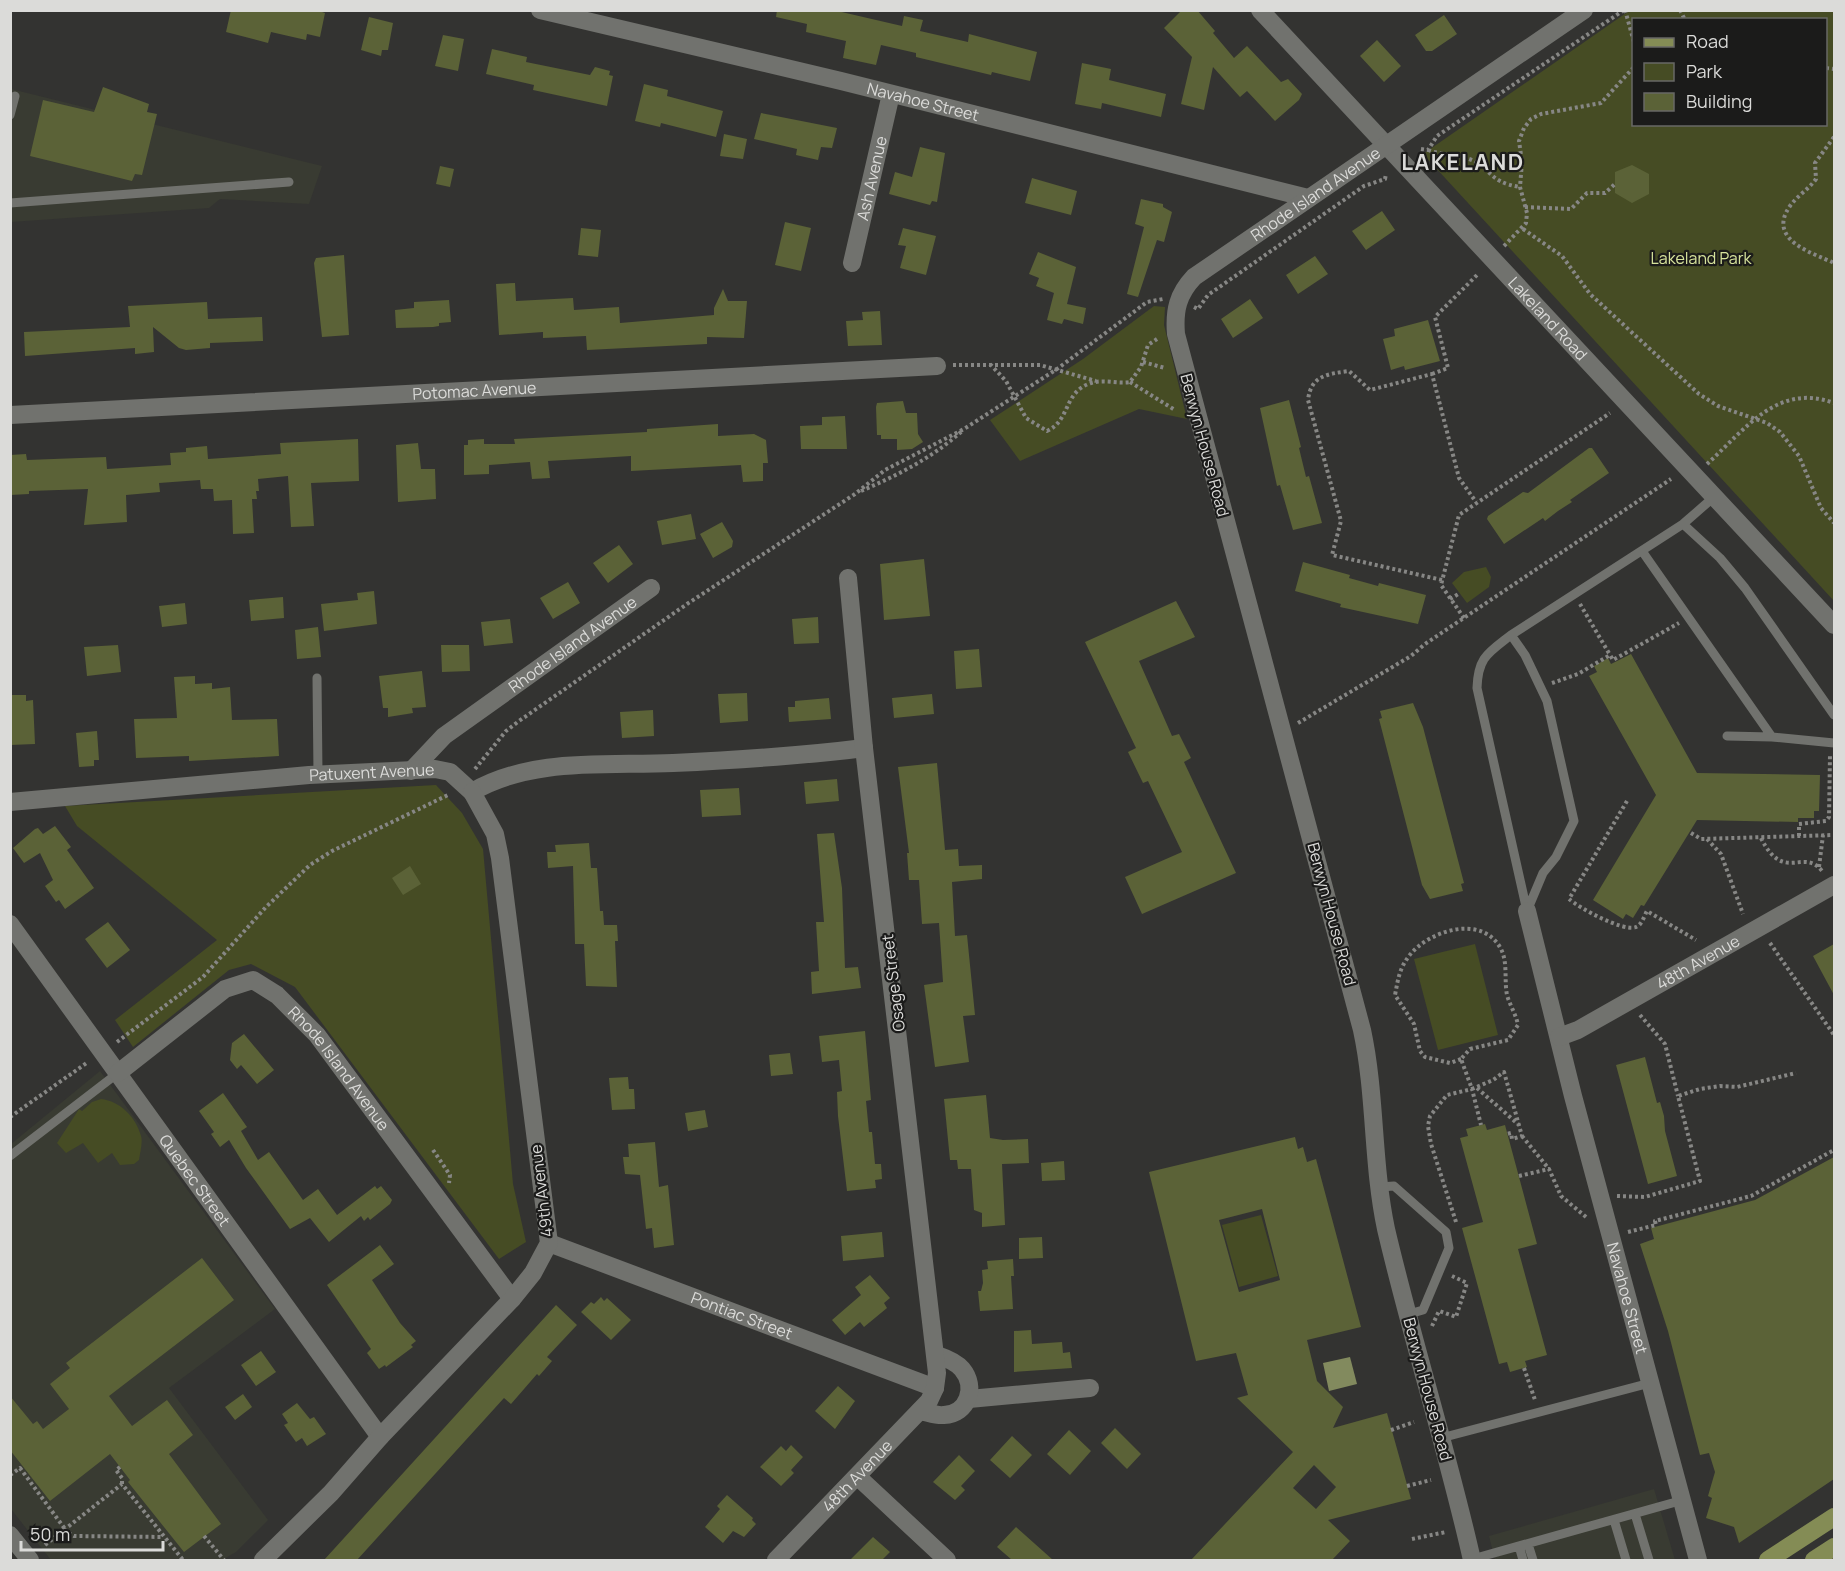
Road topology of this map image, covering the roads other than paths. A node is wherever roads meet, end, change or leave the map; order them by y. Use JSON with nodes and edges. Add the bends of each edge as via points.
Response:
{"nodes":[{"id":1,"x":540,"y":10,"type":"edge"},
{"id":2,"x":1260,"y":10,"type":"edge"},
{"id":3,"x":1584,"y":10,"type":"edge"},
{"id":4,"x":891,"y":94,"type":"junction"},
{"id":5,"x":15,"y":96,"type":"dead end"},
{"id":6,"x":10,"y":115,"type":"edge"},
{"id":7,"x":1387,"y":145,"type":"junction"},
{"id":8,"x":289,"y":182,"type":"dead end"},
{"id":9,"x":1308,"y":198,"type":"junction"},
{"id":10,"x":10,"y":203,"type":"edge"},
{"id":11,"x":852,"y":263,"type":"dead end"},
{"id":12,"x":1194,"y":277,"type":"joint"},
{"id":13,"x":937,"y":366,"type":"road end"},
{"id":14,"x":10,"y":415,"type":"edge"},
{"id":15,"x":1714,"y":496,"type":"junction"},
{"id":16,"x":1683,"y":524,"type":"junction"},
{"id":17,"x":1642,"y":551,"type":"junction"},
{"id":18,"x":848,"y":578,"type":"dead end"},
{"id":19,"x":651,"y":588,"type":"dead end"},
{"id":20,"x":1834,"y":625,"type":"edge"},
{"id":21,"x":1511,"y":635,"type":"junction"},
{"id":22,"x":317,"y":678,"type":"dead end"},
{"id":23,"x":1834,"y":716,"type":"edge"},
{"id":24,"x":1727,"y":736,"type":"dead end"},
{"id":25,"x":1772,"y":737,"type":"junction"},
{"id":26,"x":1832,"y":743,"type":"edge"},
{"id":27,"x":864,"y":748,"type":"junction"},
{"id":28,"x":411,"y":771,"type":"junction"},
{"id":29,"x":318,"y":774,"type":"junction"},
{"id":30,"x":468,"y":787,"type":"junction"},
{"id":31,"x":10,"y":802,"type":"edge"},
{"id":32,"x":1825,"y":875,"type":"edge"},
{"id":33,"x":1527,"y":911,"type":"junction"},
{"id":34,"x":10,"y":924,"type":"edge"},
{"id":35,"x":1559,"y":1036,"type":"junction"},
{"id":36,"x":118,"y":1073,"type":"junction"},
{"id":37,"x":10,"y":1156,"type":"edge"},
{"id":38,"x":1380,"y":1187,"type":"junction"},
{"id":39,"x":549,"y":1242,"type":"junction"},
{"id":40,"x":512,"y":1299,"type":"junction"},
{"id":41,"x":1409,"y":1314,"type":"junction"},
{"id":42,"x":937,"y":1355,"type":"junction"},
{"id":43,"x":1650,"y":1383,"type":"junction"},
{"id":44,"x":935,"y":1388,"type":"junction"},
{"id":45,"x":1090,"y":1388,"type":"dead end"},
{"id":46,"x":969,"y":1399,"type":"junction"},
{"id":47,"x":920,"y":1411,"type":"junction"},
{"id":48,"x":380,"y":1437,"type":"junction"},
{"id":49,"x":1441,"y":1438,"type":"junction"},
{"id":50,"x":858,"y":1477,"type":"junction"},
{"id":51,"x":1683,"y":1500,"type":"junction"},
{"id":52,"x":1635,"y":1514,"type":"junction"},
{"id":53,"x":1834,"y":1517,"type":"edge"},
{"id":54,"x":1614,"y":1520,"type":"junction"},
{"id":55,"x":10,"y":1535,"type":"edge"},
{"id":56,"x":1524,"y":1545,"type":"junction"},
{"id":57,"x":1834,"y":1547,"type":"edge"},
{"id":58,"x":30,"y":1560,"type":"edge"},
{"id":59,"x":263,"y":1560,"type":"edge"},
{"id":60,"x":776,"y":1560,"type":"edge"},
{"id":61,"x":947,"y":1560,"type":"edge"},
{"id":62,"x":1470,"y":1560,"type":"edge"},
{"id":63,"x":1523,"y":1560,"type":"edge"},
{"id":64,"x":1533,"y":1560,"type":"edge"},
{"id":65,"x":1626,"y":1560,"type":"edge"},
{"id":66,"x":1649,"y":1560,"type":"edge"},
{"id":67,"x":1698,"y":1560,"type":"edge"},
{"id":68,"x":1768,"y":1560,"type":"edge"},
{"id":69,"x":1814,"y":1560,"type":"edge"}],
"edges":[{"from":1,"to":4,"type":"street","name":"Navahoe Street"},
{"from":2,"to":7,"type":"street","name":"Lakeland Road"},
{"from":3,"to":7,"type":"street","name":"Rhode Island Avenue"},
{"from":4,"to":9,"type":"street","name":"Navahoe Street"},
{"from":4,"to":11,"type":"street","name":"Ash Avenue"},
{"from":5,"to":6,"type":"lane"},
{"from":7,"to":9,"type":"street","name":"Rhode Island Avenue"},
{"from":7,"to":15,"type":"street","name":"Lakeland Road"},
{"from":8,"to":10,"type":"lane"},
{"from":9,"to":12,"type":"street","name":"Rhode Island Avenue"},
{"from":12,"to":38,"type":"street","name":"Berwyn House Road","via":[[1177,302],[1176,334],[1362,1029],[1368,1055]]},
{"from":13,"to":14,"type":"street","name":"Potomac Avenue"},
{"from":15,"to":16,"type":"lane"},
{"from":15,"to":20,"type":"street","name":"Lakeland Road"},
{"from":16,"to":17,"type":"lane"},
{"from":16,"to":23,"type":"lane","via":[[1745,588]]},
{"from":17,"to":21,"type":"lane"},
{"from":17,"to":25,"type":"lane"},
{"from":18,"to":27,"type":"street","name":"Osage Street"},
{"from":19,"to":28,"type":"street","name":"Rhode Island Avenue","via":[[444,736]]},
{"from":21,"to":33,"type":"lane","via":[[1484,656],[1477,688]]},
{"from":21,"to":33,"type":"lane","via":[[1547,701],[1574,821],[1543,873]]},
{"from":22,"to":29,"type":"lane"},
{"from":24,"to":25,"type":"lane"},
{"from":25,"to":26,"type":"lane"},
{"from":27,"to":30,"type":"street","via":[[674,763],[538,768]]},
{"from":27,"to":42,"type":"street","name":"Osage Street"},
{"from":28,"to":29,"type":"street","name":"Patuxent Avenue"},
{"from":28,"to":30,"type":"street","name":"Patuxent Avenue","via":[[450,772]]},
{"from":29,"to":31,"type":"street","name":"Patuxent Avenue"},
{"from":30,"to":39,"type":"street","name":"49th Avenue","via":[[495,834],[500,858]]},
{"from":32,"to":35,"type":"street","name":"48th Avenue","via":[[1578,1030]]},
{"from":33,"to":35,"type":"street","name":"Navahoe Street"},
{"from":34,"to":36,"type":"street","name":"Quebec Street"},
{"from":35,"to":43,"type":"street","name":"Navahoe Street"},
{"from":36,"to":37,"type":"lane"},
{"from":36,"to":40,"type":"street","name":"Rhode Island Avenue","via":[[225,989],[253,980],[277,995],[317,1035]]},
{"from":36,"to":48,"type":"street","name":"Quebec Street"},
{"from":38,"to":41,"type":"street","name":"Berwyn House Road","via":[[1386,1227]]},
{"from":38,"to":41,"type":"lane","via":[[1394,1186],[1446,1232],[1449,1240],[1423,1310]]},
{"from":39,"to":40,"type":"street","name":"49th Avenue","via":[[533,1273]]},
{"from":39,"to":44,"type":"street","name":"Pontiac Street"},
{"from":40,"to":48,"type":"street","name":"49th Avenue"},
{"from":41,"to":49,"type":"street","name":"Berwyn House Road"},
{"from":42,"to":44,"type":"street","name":"Osage Street"},
{"from":42,"to":46,"type":"street","via":[[962,1369],[969,1381]]},
{"from":43,"to":49,"type":"lane"},
{"from":43,"to":51,"type":"street","name":"Navahoe Street"},
{"from":44,"to":47,"type":"street","name":"48th Avenue"},
{"from":45,"to":46,"type":"street"},
{"from":46,"to":47,"type":"street","via":[[960,1411],[944,1416]]},
{"from":47,"to":50,"type":"street","name":"48th Avenue"},
{"from":48,"to":59,"type":"street","name":"49th Avenue","via":[[331,1493]]},
{"from":49,"to":62,"type":"street","name":"Berwyn House Road"},
{"from":50,"to":60,"type":"street","name":"48th Avenue"},
{"from":50,"to":61,"type":"street"},
{"from":51,"to":52,"type":"lane"},
{"from":51,"to":67,"type":"street","name":"Navahoe Street"},
{"from":52,"to":54,"type":"lane"},
{"from":52,"to":66,"type":"lane"},
{"from":53,"to":68,"type":"main road"},
{"from":54,"to":56,"type":"lane"},
{"from":54,"to":65,"type":"lane"},
{"from":55,"to":58,"type":"street"},
{"from":56,"to":62,"type":"lane"},
{"from":56,"to":63,"type":"lane"},
{"from":56,"to":64,"type":"lane"},
{"from":57,"to":69,"type":"main road"}]}
